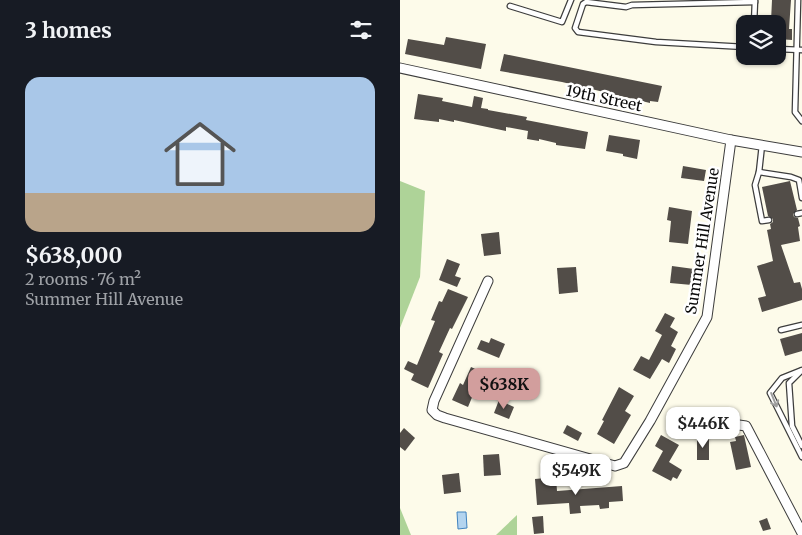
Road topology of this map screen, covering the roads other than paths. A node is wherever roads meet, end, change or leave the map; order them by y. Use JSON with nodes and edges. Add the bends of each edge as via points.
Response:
{"nodes":[{"id":1,"x":571,"y":0,"type":"edge"},
{"id":2,"x":798,"y":0,"type":"edge"},
{"id":3,"x":755,"y":1,"type":"edge"},
{"id":4,"x":510,"y":6,"type":"dead end"},
{"id":5,"x":754,"y":15,"type":"edge"},
{"id":6,"x":736,"y":46,"type":"edge"},
{"id":7,"x":786,"y":49,"type":"edge"},
{"id":8,"x":799,"y":50,"type":"edge"},
{"id":9,"x":400,"y":68,"type":"edge"},
{"id":10,"x":802,"y":121,"type":"edge"},
{"id":11,"x":731,"y":140,"type":"junction"},
{"id":12,"x":762,"y":146,"type":"junction"},
{"id":13,"x":802,"y":152,"type":"edge"},
{"id":14,"x":759,"y":172,"type":"junction"},
{"id":15,"x":802,"y":197,"type":"edge"},
{"id":16,"x":794,"y":198,"type":"dead end"},
{"id":17,"x":765,"y":203,"type":"dead end"},
{"id":18,"x":759,"y":204,"type":"junction"},
{"id":19,"x":769,"y":220,"type":"dead end"},
{"id":20,"x":488,"y":281,"type":"dead end"},
{"id":21,"x":802,"y":325,"type":"edge"},
{"id":22,"x":781,"y":330,"type":"dead end"},
{"id":23,"x":802,"y":370,"type":"edge"},
{"id":24,"x":696,"y":419,"type":"dead end"},
{"id":25,"x":802,"y":446,"type":"edge"},
{"id":26,"x":802,"y":457,"type":"edge"},
{"id":27,"x":802,"y":533,"type":"edge"}],
"edges":[{"from":1,"to":4,"type":"lane","via":[[562,22]]},
{"from":2,"to":8,"type":"lane"},
{"from":3,"to":5,"type":"lane"},
{"from":3,"to":6,"type":"lane","via":[[626,7],[586,2],[576,28],[578,32],[656,42]]},
{"from":7,"to":8,"type":"lane"},
{"from":8,"to":10,"type":"lane","via":[[794,112]]},
{"from":9,"to":11,"type":"street","name":"19th Street"},
{"from":11,"to":12,"type":"street","name":"19th Street"},
{"from":11,"to":20,"type":"street","name":"Summer Hill Avenue","via":[[707,317],[624,463],[615,466],[446,418],[432,410]]},
{"from":12,"to":13,"type":"street","name":"19th Street"},
{"from":12,"to":14,"type":"lane"},
{"from":14,"to":15,"type":"lane","via":[[799,180]]},
{"from":14,"to":18,"type":"lane","via":[[755,185]]},
{"from":15,"to":16,"type":"lane"},
{"from":17,"to":18,"type":"lane"},
{"from":18,"to":19,"type":"lane","via":[[762,221]]},
{"from":21,"to":22,"type":"lane"},
{"from":23,"to":25,"type":"lane","via":[[789,383],[792,426]]},
{"from":23,"to":26,"type":"lane","one_way":true,"via":[[782,378],[770,393]]},
{"from":24,"to":27,"type":"street","via":[[746,426]]}]}
